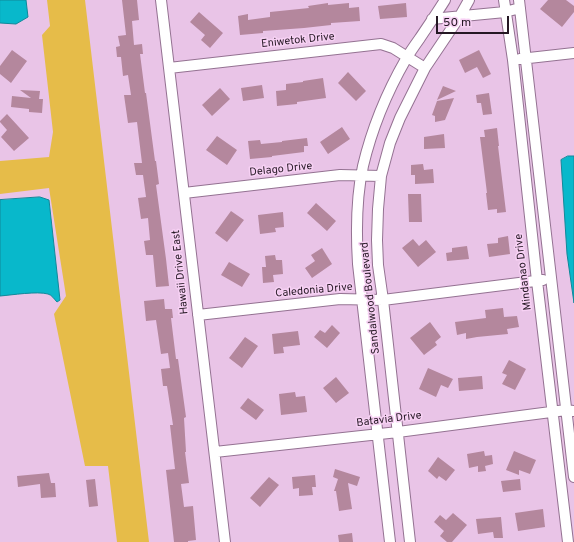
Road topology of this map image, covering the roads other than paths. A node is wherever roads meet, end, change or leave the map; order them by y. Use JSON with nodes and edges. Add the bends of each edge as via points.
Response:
{"nodes":[{"id":1,"x":161,"y":0,"type":"edge"},
{"id":2,"x":445,"y":0,"type":"edge"},
{"id":3,"x":469,"y":0,"type":"edge"},
{"id":4,"x":504,"y":0,"type":"edge"},
{"id":5,"x":519,"y":4,"type":"edge"},
{"id":6,"x":505,"y":12,"type":"junction"},
{"id":7,"x":460,"y":16,"type":"junction"},
{"id":8,"x":432,"y":19,"type":"junction"},
{"id":9,"x":574,"y":53,"type":"edge"},
{"id":10,"x":407,"y":57,"type":"junction"},
{"id":11,"x":526,"y":59,"type":"junction"},
{"id":12,"x":513,"y":60,"type":"junction"},
{"id":13,"x":168,"y":68,"type":"junction"},
{"id":14,"x":425,"y":68,"type":"junction"},
{"id":15,"x":362,"y":175,"type":"junction"},
{"id":16,"x":381,"y":176,"type":"junction"},
{"id":17,"x":184,"y":193,"type":"junction"},
{"id":18,"x":550,"y":279,"type":"junction"},
{"id":19,"x":537,"y":281,"type":"junction"},
{"id":20,"x":362,"y":299,"type":"junction"},
{"id":21,"x":383,"y":300,"type":"junction"},
{"id":22,"x":198,"y":315,"type":"junction"},
{"id":23,"x":574,"y":403,"type":"edge"},
{"id":24,"x":570,"y":410,"type":"edge"},
{"id":25,"x":553,"y":412,"type":"junction"},
{"id":26,"x":398,"y":432,"type":"junction"},
{"id":27,"x":377,"y":434,"type":"junction"},
{"id":28,"x":215,"y":452,"type":"junction"},
{"id":29,"x":574,"y":477,"type":"edge"},
{"id":30,"x":225,"y":542,"type":"edge"},
{"id":31,"x":390,"y":542,"type":"edge"},
{"id":32,"x":410,"y":542,"type":"edge"},
{"id":33,"x":568,"y":542,"type":"edge"}],
"edges":[{"from":1,"to":13,"type":"street","name":"Hawaii Drive East"},
{"from":2,"to":8,"type":"street","name":"Sandalwood Boulevard"},
{"from":3,"to":7,"type":"street","name":"Sandalwood Boulevard"},
{"from":4,"to":6,"type":"street","name":"Mindanao Drive"},
{"from":5,"to":6,"type":"street"},
{"from":5,"to":11,"type":"street"},
{"from":6,"to":7,"type":"street"},
{"from":6,"to":12,"type":"street","name":"Mindanao Drive"},
{"from":7,"to":8,"type":"street"},
{"from":7,"to":14,"type":"street","name":"Sandalwood Boulevard"},
{"from":8,"to":10,"type":"street","name":"Sandalwood Boulevard"},
{"from":9,"to":11,"type":"street"},
{"from":10,"to":13,"type":"street","name":"Eniwetok Drive","via":[[393,48],[380,44]]},
{"from":10,"to":14,"type":"street","name":"Eniwetok Drive"},
{"from":10,"to":15,"type":"street","name":"Sandalwood Boulevard","via":[[379,114]]},
{"from":11,"to":12,"type":"street"},
{"from":11,"to":18,"type":"street"},
{"from":12,"to":19,"type":"street","name":"Mindanao Drive"},
{"from":13,"to":17,"type":"street","name":"Hawaii Drive East"},
{"from":14,"to":16,"type":"street","name":"Sandalwood Boulevard","via":[[400,118]]},
{"from":15,"to":16,"type":"street","name":"Delago Drive"},
{"from":15,"to":17,"type":"street","name":"Delago Drive","via":[[340,175]]},
{"from":15,"to":20,"type":"street","name":"Sandalwood Boulevard","via":[[357,232]]},
{"from":16,"to":21,"type":"street","name":"Sandalwood Boulevard","via":[[377,240]]},
{"from":17,"to":22,"type":"street","name":"Hawaii Drive East"},
{"from":18,"to":19,"type":"street","name":"Caledonia Drive"},
{"from":18,"to":24,"type":"street"},
{"from":19,"to":21,"type":"street","name":"Caledonia Drive"},
{"from":19,"to":25,"type":"street","name":"Mindanao Drive"},
{"from":20,"to":21,"type":"street","name":"Caledonia Drive"},
{"from":20,"to":22,"type":"street","name":"Caledonia Drive","via":[[340,299]]},
{"from":20,"to":27,"type":"street","name":"Sandalwood Boulevard"},
{"from":21,"to":26,"type":"street","name":"Sandalwood Boulevard"},
{"from":22,"to":28,"type":"street","name":"Hawaii Drive East"},
{"from":23,"to":24,"type":"street"},
{"from":24,"to":25,"type":"street","name":"Batavia Drive"},
{"from":24,"to":29,"type":"street"},
{"from":25,"to":26,"type":"street","name":"Batavia Drive"},
{"from":25,"to":33,"type":"street","name":"Mindanao Drive"},
{"from":26,"to":27,"type":"street","name":"Batavia Drive"},
{"from":26,"to":32,"type":"street","name":"Sandalwood Boulevard"},
{"from":27,"to":28,"type":"street","name":"Batavia Drive"},
{"from":27,"to":31,"type":"street","name":"Sandalwood Boulevard"},
{"from":28,"to":30,"type":"street","name":"Hawaii Drive East"}]}
